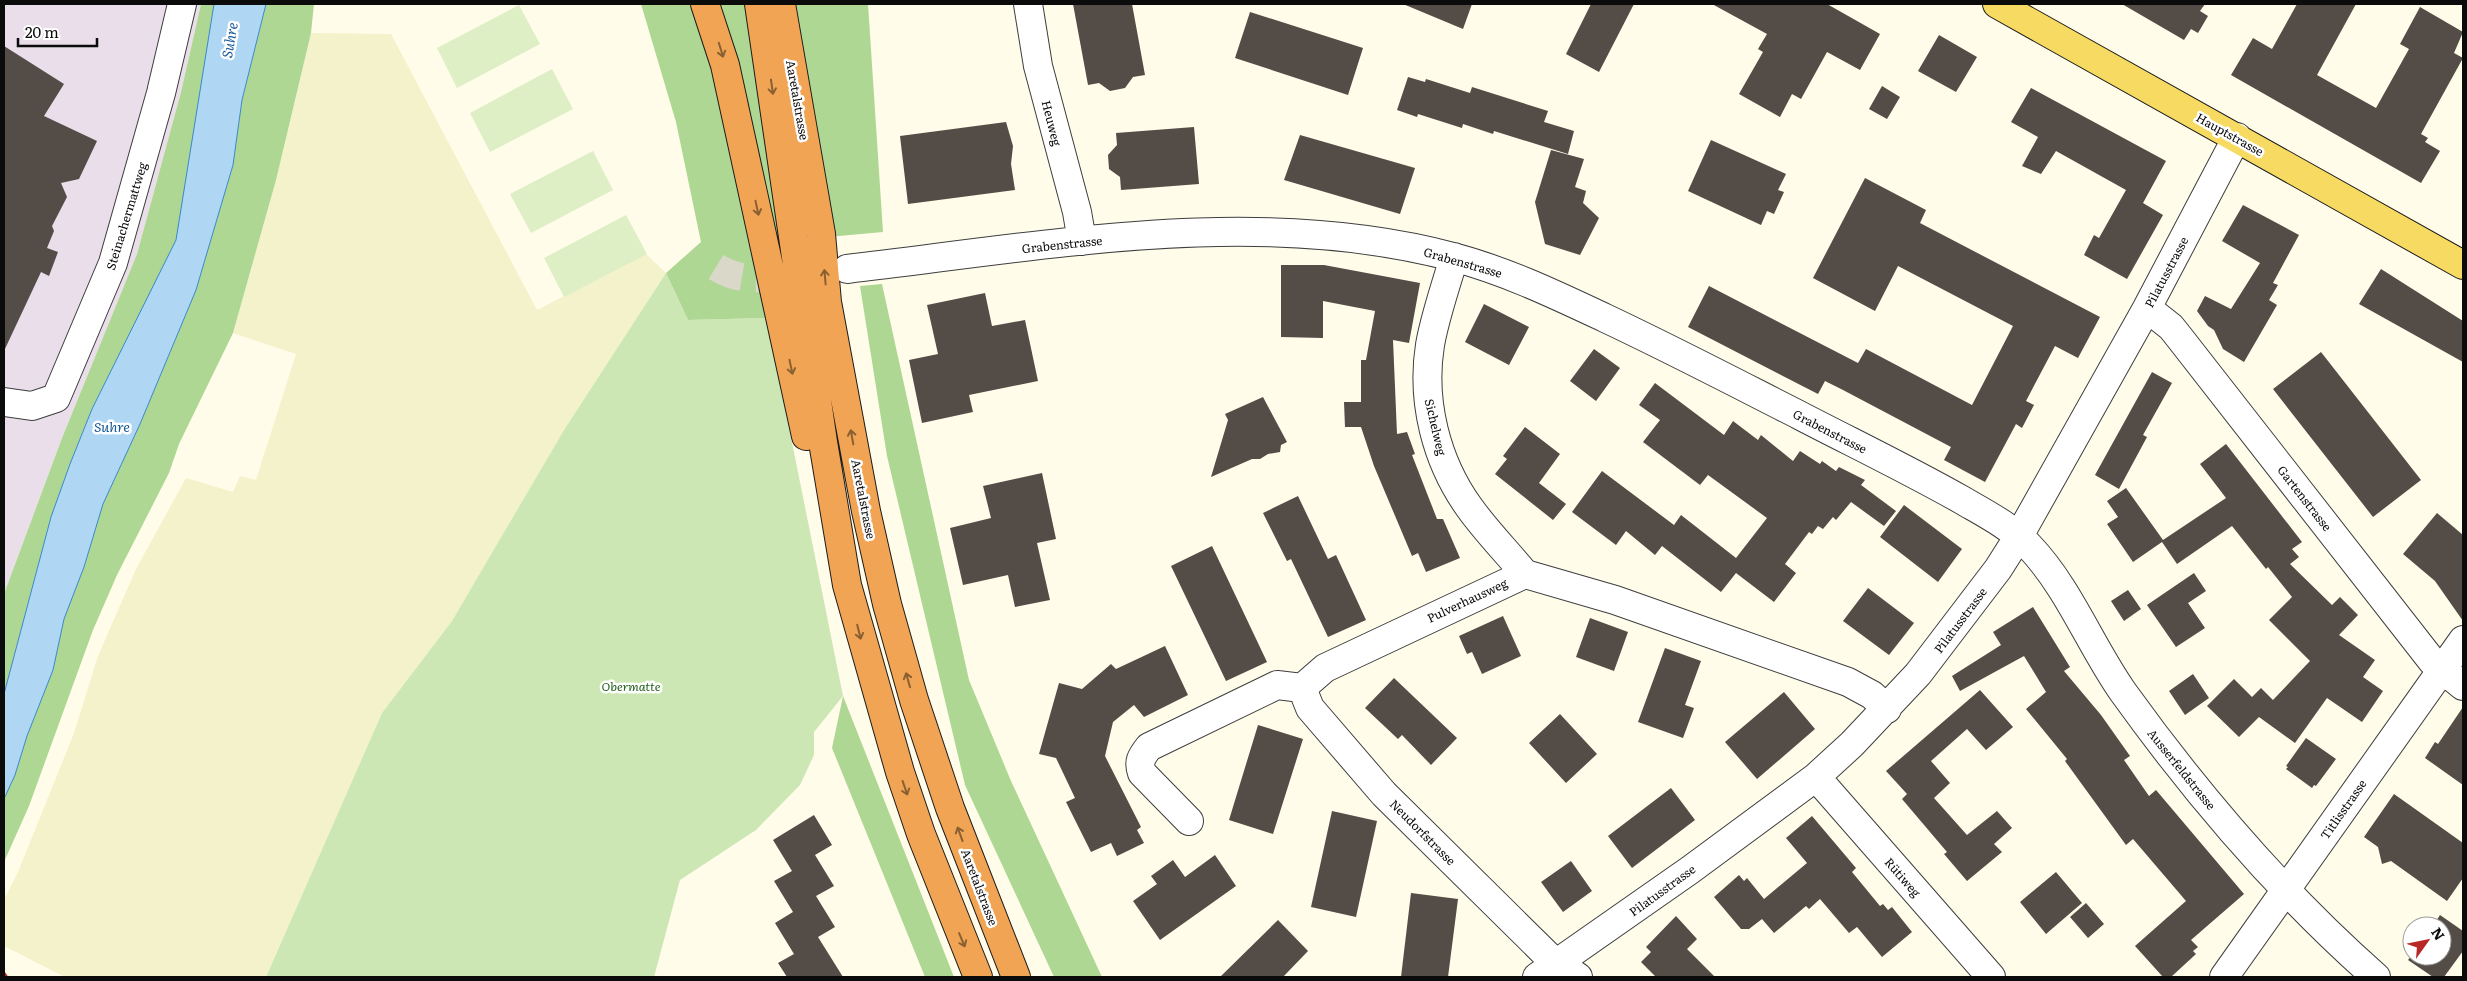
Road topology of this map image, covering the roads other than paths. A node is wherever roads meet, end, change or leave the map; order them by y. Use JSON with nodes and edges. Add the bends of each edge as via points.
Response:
{"nodes":[{"id":1,"x":182,"y":4,"type":"edge"},
{"id":2,"x":706,"y":4,"type":"edge"},
{"id":3,"x":759,"y":4,"type":"edge"},
{"id":4,"x":782,"y":4,"type":"edge"},
{"id":5,"x":795,"y":4,"type":"edge"},
{"id":6,"x":1028,"y":4,"type":"edge"},
{"id":7,"x":1996,"y":4,"type":"edge"},
{"id":8,"x":2237,"y":137,"type":"junction"},
{"id":9,"x":821,"y":234,"type":"junction"},
{"id":10,"x":1082,"y":241,"type":"junction"},
{"id":11,"x":1454,"y":257,"type":"junction"},
{"id":12,"x":2460,"y":257,"type":"edge"},
{"id":13,"x":847,"y":269,"type":"dead end"},
{"id":14,"x":2147,"y":308,"type":"junction"},
{"id":15,"x":4,"y":402,"type":"edge"},
{"id":16,"x":2019,"y":536,"type":"junction"},
{"id":17,"x":1525,"y":574,"type":"junction"},
{"id":18,"x":847,"y":585,"type":"junction"},
{"id":19,"x":2463,"y":640,"type":"edge"},
{"id":20,"x":2452,"y":678,"type":"edge"},
{"id":21,"x":1302,"y":688,"type":"junction"},
{"id":22,"x":1887,"y":709,"type":"junction"},
{"id":23,"x":1816,"y":777,"type":"junction"},
{"id":24,"x":1189,"y":821,"type":"dead end"},
{"id":25,"x":2285,"y":890,"type":"junction"},
{"id":26,"x":1569,"y":970,"type":"edge"},
{"id":27,"x":978,"y":977,"type":"edge"},
{"id":28,"x":1016,"y":977,"type":"edge"},
{"id":29,"x":1537,"y":977,"type":"edge"},
{"id":30,"x":1991,"y":977,"type":"edge"},
{"id":31,"x":2224,"y":977,"type":"edge"},
{"id":32,"x":2376,"y":977,"type":"edge"}],
"edges":[{"from":1,"to":15,"type":"street","name":"Steinachermattweg","via":[[114,263],[56,398],[32,406]]},
{"from":2,"to":18,"type":"highway","one_way":true,"via":[[725,65],[807,443]]},
{"from":3,"to":18,"type":"highway","name":"Aaretalstrasse","one_way":true},
{"from":4,"to":9,"type":"highway","name":"Aaretalstrasse"},
{"from":5,"to":9,"type":"highway"},
{"from":6,"to":10,"type":"street","name":"Heuweg","via":[[1038,66]]},
{"from":7,"to":8,"type":"main road","name":"Hauptstrasse"},
{"from":8,"to":12,"type":"main road","name":"Hauptstrasse"},
{"from":8,"to":14,"type":"street","name":"Pilatusstrasse"},
{"from":28,"to":9,"type":"highway","name":"Aaretalstrasse","one_way":true,"via":[[950,808],[914,700],[887,604],[827,302]]},
{"from":10,"to":11,"type":"street","name":"Grabenstrasse","via":[[1219,231],[1297,232],[1406,246]]},
{"from":10,"to":13,"type":"street","name":"Grabenstrasse"},
{"from":11,"to":16,"type":"street","name":"Grabenstrasse","via":[[1555,294],[1638,333],[1926,480]]},
{"from":11,"to":17,"type":"street","name":"Sichelweg","via":[[1430,345],[1429,411],[1451,478],[1469,507]]},
{"from":14,"to":16,"type":"street","name":"Pilatusstrasse"},
{"from":14,"to":20,"type":"street","name":"Gartenstrasse","via":[[2175,332],[2426,654]]},
{"from":16,"to":22,"type":"street","name":"Pilatusstrasse","via":[[1957,625]]},
{"from":16,"to":25,"type":"street","name":"Ausserfeldstrasse","via":[[2048,569],[2119,686],[2171,758]]},
{"from":17,"to":21,"type":"street","name":"Pulverhausweg","via":[[1325,668]]},
{"from":17,"to":22,"type":"street","via":[[1615,600],[1848,682],[1872,695]]},
{"from":18,"to":27,"type":"highway","name":"Aaretalstrasse","one_way":true,"via":[[900,772]]},
{"from":19,"to":20,"type":"street","name":"Titlisstrasse"},
{"from":20,"to":25,"type":"street","name":"Titlisstrasse"},
{"from":21,"to":24,"type":"street","via":[[1277,686],[1149,747],[1141,757],[1142,773]]},
{"from":21,"to":26,"type":"street","name":"Neudorfstrasse","via":[[1310,708],[1384,794],[1550,958]]},
{"from":22,"to":23,"type":"street","name":"Pilatusstrasse"},
{"from":23,"to":26,"type":"street","name":"Pilatusstrasse"},
{"from":23,"to":30,"type":"street","name":"Rütiweg"},
{"from":25,"to":31,"type":"street","name":"Titlisstrasse"},
{"from":25,"to":32,"type":"street","name":"Ausserfeldstrasse"},
{"from":26,"to":29,"type":"street","name":"Pilatusstrasse"}]}
